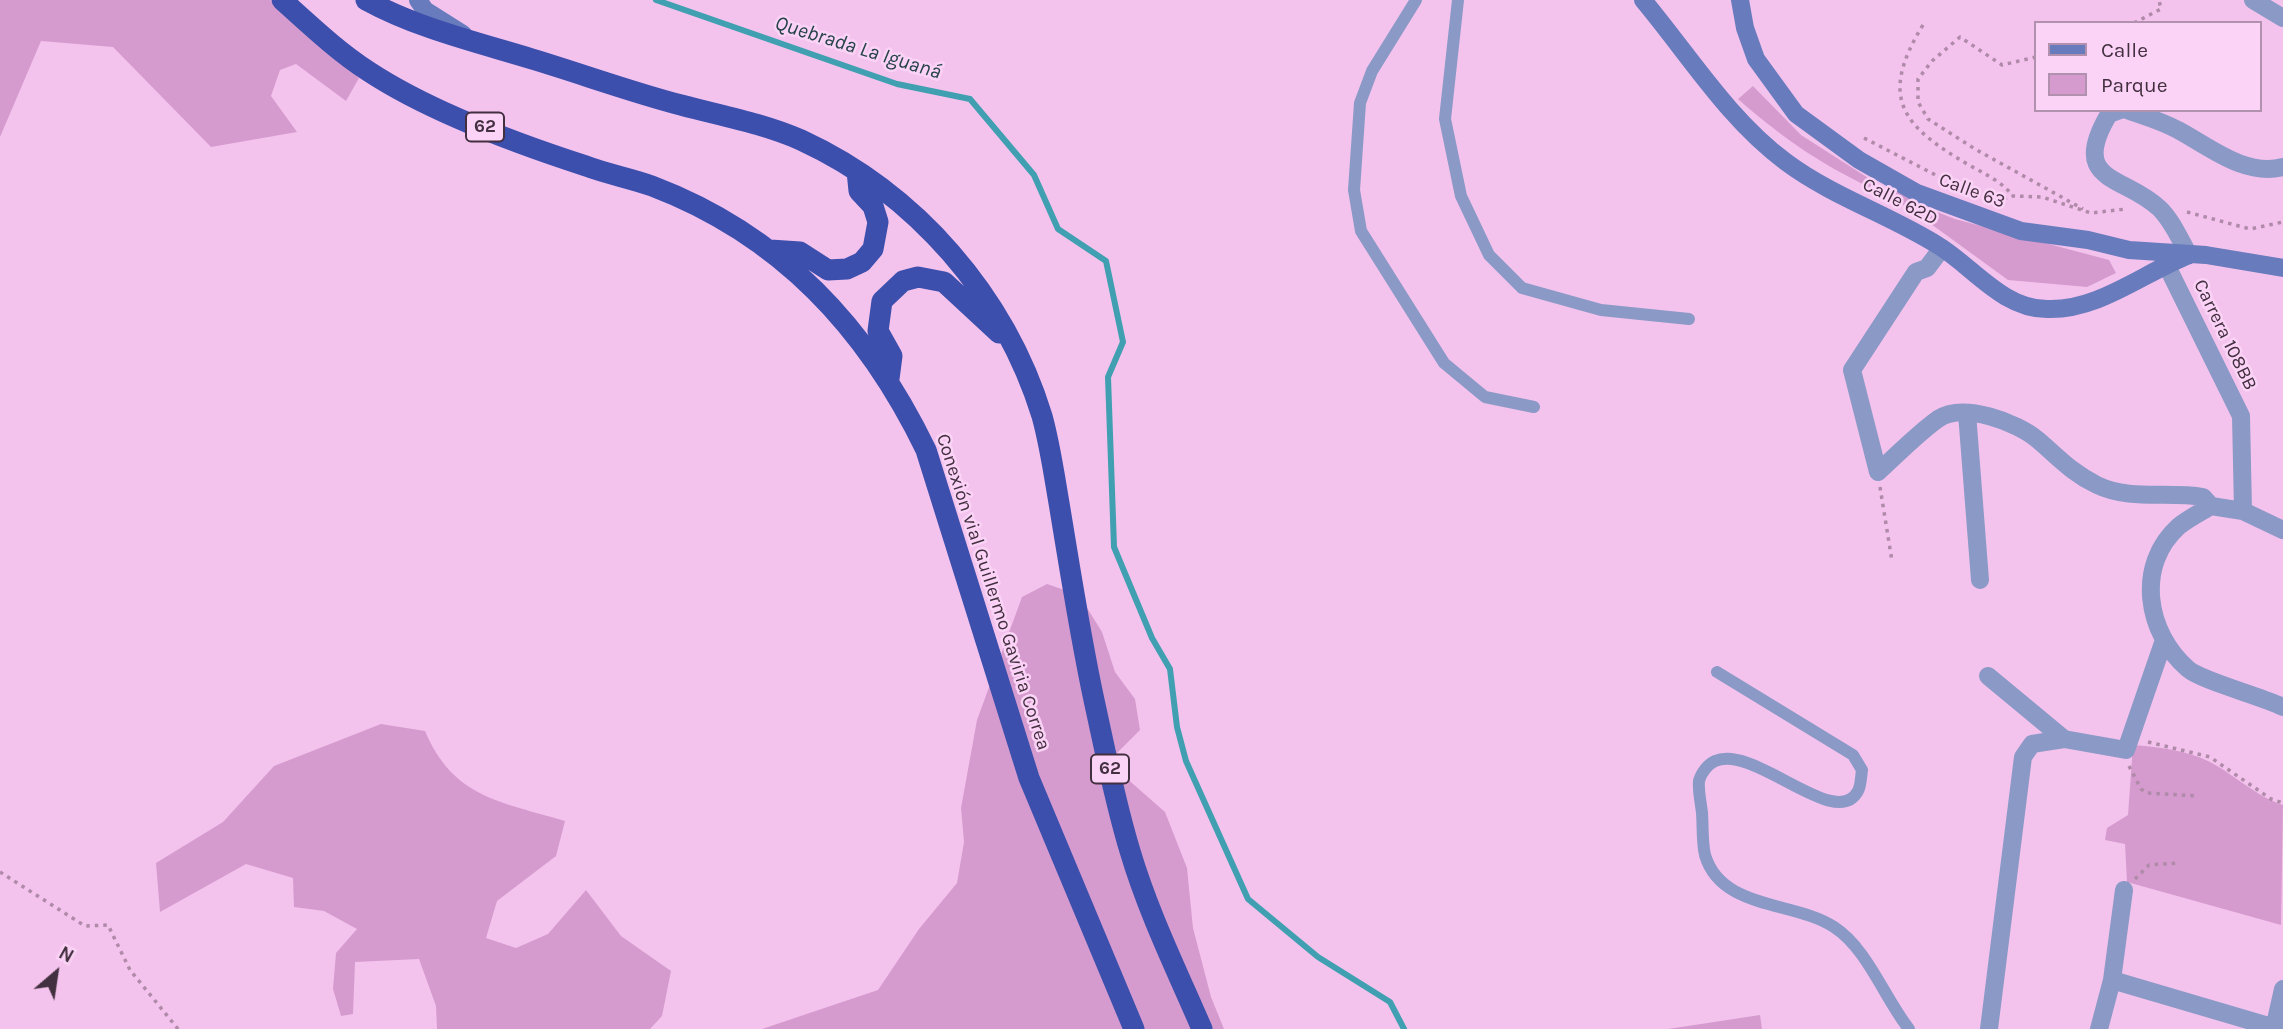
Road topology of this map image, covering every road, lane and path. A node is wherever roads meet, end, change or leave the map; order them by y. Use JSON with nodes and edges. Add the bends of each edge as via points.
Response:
{"nodes":[{"id":1,"x":282,"y":0,"type":"edge"},
{"id":2,"x":366,"y":0,"type":"edge"},
{"id":3,"x":418,"y":0,"type":"edge"},
{"id":4,"x":1416,"y":0,"type":"edge"},
{"id":5,"x":1458,"y":0,"type":"edge"},
{"id":6,"x":1643,"y":0,"type":"edge"},
{"id":7,"x":1740,"y":0,"type":"edge"},
{"id":8,"x":2159,"y":0,"type":"edge"},
{"id":9,"x":2253,"y":0,"type":"edge"},
{"id":10,"x":2283,"y":18,"type":"edge"},
{"id":11,"x":2138,"y":21,"type":"edge"},
{"id":12,"x":1923,"y":25,"type":"dead end"},
{"id":13,"x":475,"y":42,"type":"junction"},
{"id":14,"x":2035,"y":57,"type":"edge"},
{"id":15,"x":2114,"y":112,"type":"edge"},
{"id":16,"x":2131,"y":112,"type":"edge"},
{"id":17,"x":1857,"y":134,"type":"dead end"},
{"id":18,"x":2283,"y":167,"type":"edge"},
{"id":19,"x":857,"y":171,"type":"junction"},
{"id":20,"x":1964,"y":188,"type":"dead end"},
{"id":21,"x":1976,"y":193,"type":"dead end"},
{"id":22,"x":2012,"y":196,"type":"junction"},
{"id":23,"x":2160,"y":209,"type":"junction"},
{"id":24,"x":2283,"y":222,"type":"edge"},
{"id":25,"x":1942,"y":248,"type":"junction"},
{"id":26,"x":770,"y":250,"type":"junction"},
{"id":27,"x":2189,"y":255,"type":"junction"},
{"id":28,"x":2166,"y":264,"type":"junction"},
{"id":29,"x":2283,"y":268,"type":"edge"},
{"id":30,"x":1689,"y":319,"type":"dead end"},
{"id":31,"x":1014,"y":346,"type":"junction"},
{"id":32,"x":889,"y":379,"type":"junction"},
{"id":33,"x":1534,"y":407,"type":"dead end"},
{"id":34,"x":1967,"y":413,"type":"junction"},
{"id":35,"x":1878,"y":472,"type":"junction"},
{"id":36,"x":2211,"y":506,"type":"junction"},
{"id":37,"x":2243,"y":511,"type":"junction"},
{"id":38,"x":2283,"y":530,"type":"edge"},
{"id":39,"x":1892,"y":561,"type":"dead end"},
{"id":40,"x":1979,"y":580,"type":"dead end"},
{"id":41,"x":2164,"y":640,"type":"junction"},
{"id":42,"x":1717,"y":672,"type":"dead end"},
{"id":43,"x":1988,"y":676,"type":"dead end"},
{"id":44,"x":2283,"y":706,"type":"edge"},
{"id":45,"x":2064,"y":739,"type":"junction"},
{"id":46,"x":2127,"y":745,"type":"junction"},
{"id":47,"x":2197,"y":796,"type":"dead end"},
{"id":48,"x":2283,"y":803,"type":"edge"},
{"id":49,"x":2177,"y":863,"type":"dead end"},
{"id":50,"x":0,"y":872,"type":"edge"},
{"id":51,"x":2124,"y":890,"type":"joint"},
{"id":52,"x":2112,"y":980,"type":"junction"},
{"id":53,"x":2283,"y":990,"type":"edge"},
{"id":54,"x":2274,"y":1028,"type":"edge"},
{"id":55,"x":178,"y":1029,"type":"edge"},
{"id":56,"x":1134,"y":1029,"type":"edge"},
{"id":57,"x":1202,"y":1029,"type":"edge"},
{"id":58,"x":1909,"y":1029,"type":"edge"},
{"id":59,"x":1989,"y":1029,"type":"edge"},
{"id":60,"x":2099,"y":1029,"type":"edge"}],
"edges":[{"from":1,"to":26,"type":"highway","name":"Conexión vial Guillermo Gaviria Correa","number":"62","via":[[367,71],[415,97],[584,166],[651,186],[711,213]]},
{"from":2,"to":13,"type":"highway","number":"62","via":[[394,15]]},
{"from":3,"to":13,"type":"main road","via":[[425,10]]},
{"from":4,"to":33,"type":"lane","via":[[1372,71],[1360,103],[1354,190],[1361,231],[1444,363],[1485,397]]},
{"from":5,"to":30,"type":"lane","via":[[1445,119],[1461,196],[1489,255],[1522,288],[1601,310]]},
{"from":6,"to":25,"type":"main road","name":"Calle 62D","via":[[1725,104],[1772,151],[1828,188]]},
{"from":7,"to":27,"type":"main road","name":"Calle 63","via":[[1756,59],[1791,108],[1850,153],[1900,183],[1933,200],[2021,231],[2129,250]]},
{"from":8,"to":11,"type":"path","via":[[2161,9]]},
{"from":9,"to":10,"type":"street"},
{"from":12,"to":22,"type":"path","via":[[1903,65],[1900,102],[1908,119],[1931,141],[2003,184]]},
{"from":13,"to":19,"type":"highway","number":"62","via":[[681,105],[742,118],[801,141]]},
{"from":14,"to":22,"type":"path","via":[[2002,65],[1960,37],[1919,79],[1917,102],[1927,119],[2091,213],[2042,197]]},
{"from":15,"to":23,"type":"street","via":[[2101,127],[2098,167]]},
{"from":16,"to":18,"type":"street","via":[[2176,129],[2240,164],[2259,169]]},
{"from":17,"to":20,"type":"path"},
{"from":19,"to":26,"type":"highway","via":[[859,191],[873,206],[878,222],[873,249],[862,261],[847,269],[828,270],[800,253]]},
{"from":19,"to":31,"type":"highway","number":"62","via":[[933,232],[988,301]]},
{"from":21,"to":22,"type":"path","via":[[1999,200]]},
{"from":23,"to":24,"type":"path","via":[[2250,229]]},
{"from":23,"to":27,"type":"street"},
{"from":25,"to":28,"type":"main road","name":"Calle 62D","via":[[2006,297],[2048,310],[2095,301]]},
{"from":25,"to":35,"type":"street","via":[[1927,268],[1916,272],[1852,370]]},
{"from":26,"to":32,"type":"highway","name":"Conexión vial Guillermo Gaviria Correa","number":"62","via":[[854,331]]},
{"from":27,"to":28,"type":"main road","name":"Calle 62D"},
{"from":27,"to":29,"type":"main road","name":"Calle 63"},
{"from":28,"to":37,"type":"street","name":"Carrera 108BB","via":[[2241,416]]},
{"from":31,"to":32,"type":"highway","via":[[944,282],[918,277],[904,281],[882,302],[878,331],[892,356]]},
{"from":31,"to":57,"type":"highway","number":"62","via":[[1051,454],[1093,694],[1125,833]]},
{"from":32,"to":56,"type":"highway","name":"Conexión vial Guillermo Gaviria Correa","number":"62","via":[[926,450],[1029,778]]},
{"from":34,"to":35,"type":"street","via":[[1940,417]]},
{"from":34,"to":36,"type":"street","via":[[2004,419],[2036,438],[2070,471],[2100,487],[2141,495],[2203,496]]},
{"from":34,"to":40,"type":"street"},
{"from":35,"to":39,"type":"path"},
{"from":36,"to":37,"type":"street"},
{"from":36,"to":41,"type":"street","via":[[2179,527],[2160,551],[2152,573],[2153,617]]},
{"from":37,"to":38,"type":"street"},
{"from":41,"to":44,"type":"street","via":[[2189,670]]},
{"from":41,"to":46,"type":"street"},
{"from":42,"to":58,"type":"lane","via":[[1853,755],[1862,770],[1858,792],[1846,802],[1831,804],[1748,762],[1727,756],[1708,764],[1699,780],[1705,856],[1722,883],[1744,897],[1813,916],[1836,928],[1873,970]]},
{"from":43,"to":45,"type":"street"},
{"from":45,"to":46,"type":"street"},
{"from":45,"to":59,"type":"street","via":[[2032,744],[2023,757]]},
{"from":46,"to":47,"type":"path","via":[[2129,766],[2141,789]]},
{"from":46,"to":48,"type":"path","via":[[2161,744],[2210,757]]},
{"from":49,"to":51,"type":"path","via":[[2149,865]]},
{"from":50,"to":55,"type":"path","via":[[86,926],[108,925],[130,970]]},
{"from":51,"to":52,"type":"street"},
{"from":52,"to":54,"type":"street"},
{"from":52,"to":60,"type":"street"},
{"from":53,"to":54,"type":"street"}]}
